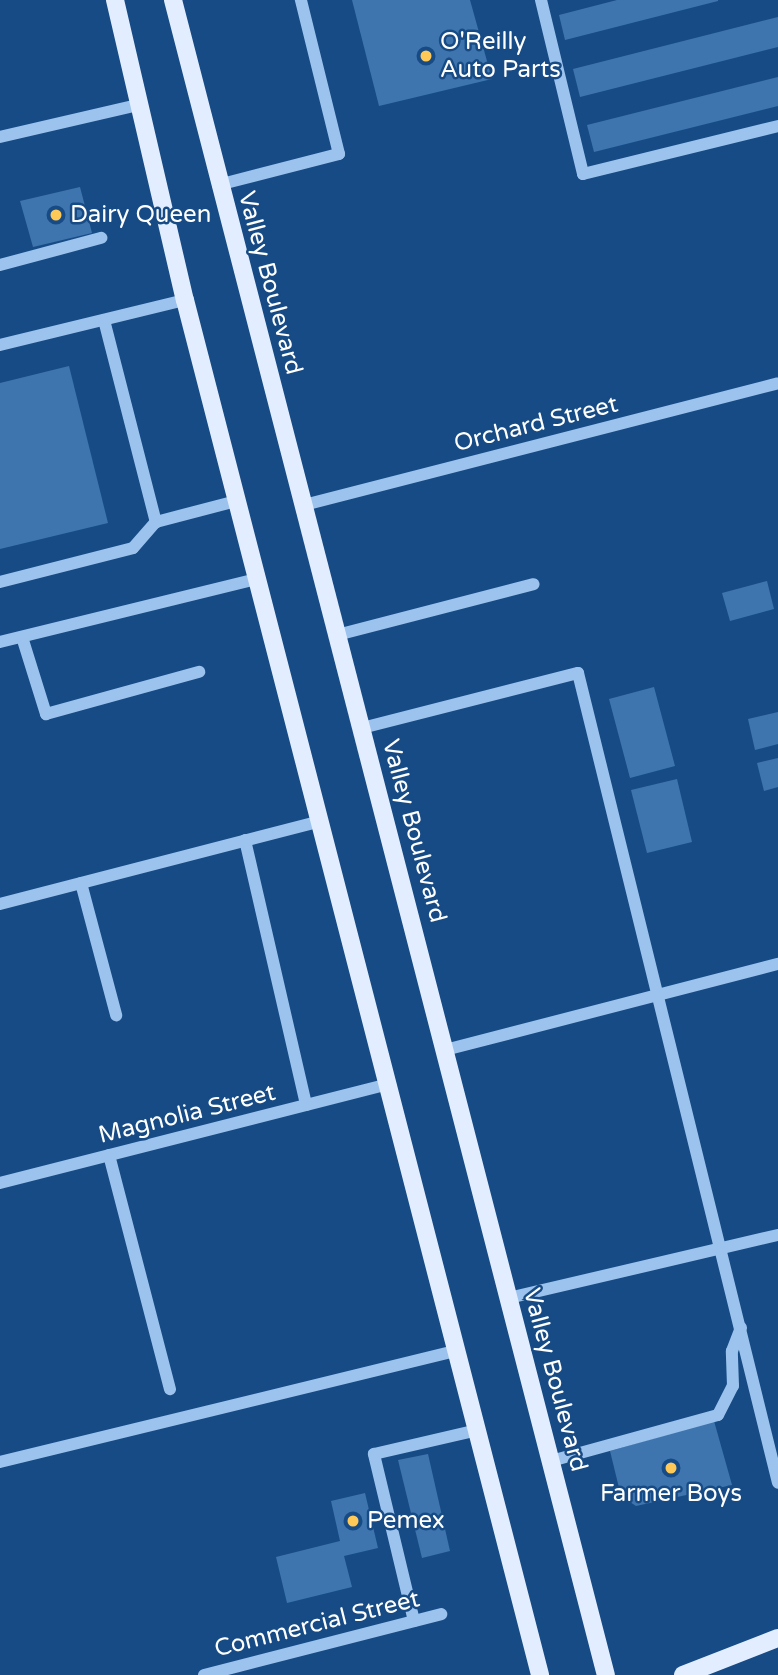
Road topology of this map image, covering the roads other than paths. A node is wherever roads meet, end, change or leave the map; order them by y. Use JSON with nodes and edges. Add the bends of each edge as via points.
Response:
{"nodes":[{"id":1,"x":115,"y":0,"type":"edge"},
{"id":2,"x":173,"y":0,"type":"edge"},
{"id":3,"x":301,"y":0,"type":"edge"},
{"id":4,"x":541,"y":0,"type":"edge"},
{"id":5,"x":138,"y":105,"type":"junction"},
{"id":6,"x":778,"y":126,"type":"edge"},
{"id":7,"x":0,"y":136,"type":"edge"},
{"id":8,"x":218,"y":185,"type":"junction"},
{"id":9,"x":101,"y":238,"type":"dead end"},
{"id":10,"x":0,"y":265,"type":"edge"},
{"id":11,"x":185,"y":300,"type":"junction"},
{"id":12,"x":104,"y":320,"type":"junction"},
{"id":13,"x":0,"y":345,"type":"edge"},
{"id":14,"x":778,"y":383,"type":"edge"},
{"id":15,"x":236,"y":501,"type":"junction"},
{"id":16,"x":304,"y":505,"type":"junction"},
{"id":17,"x":156,"y":522,"type":"junction"},
{"id":18,"x":257,"y":579,"type":"junction"},
{"id":19,"x":0,"y":582,"type":"edge"},
{"id":20,"x":534,"y":584,"type":"dead end"},
{"id":21,"x":337,"y":635,"type":"junction"},
{"id":22,"x":22,"y":636,"type":"junction"},
{"id":23,"x":0,"y":642,"type":"edge"},
{"id":24,"x":199,"y":672,"type":"dead end"},
{"id":25,"x":362,"y":728,"type":"junction"},
{"id":26,"x":318,"y":822,"type":"junction"},
{"id":27,"x":245,"y":841,"type":"junction"},
{"id":28,"x":81,"y":883,"type":"junction"},
{"id":29,"x":0,"y":904,"type":"edge"},
{"id":30,"x":778,"y":964,"type":"edge"},
{"id":31,"x":660,"y":995,"type":"junction"},
{"id":32,"x":116,"y":1015,"type":"dead end"},
{"id":33,"x":445,"y":1050,"type":"junction"},
{"id":34,"x":385,"y":1086,"type":"junction"},
{"id":35,"x":306,"y":1105,"type":"junction"},
{"id":36,"x":109,"y":1155,"type":"junction"},
{"id":37,"x":0,"y":1183,"type":"edge"},
{"id":38,"x":778,"y":1235,"type":"edge"},
{"id":39,"x":722,"y":1249,"type":"junction"},
{"id":40,"x":509,"y":1298,"type":"junction"},
{"id":41,"x":741,"y":1327,"type":"junction"},
{"id":42,"x":458,"y":1350,"type":"junction"},
{"id":43,"x":170,"y":1389,"type":"dead end"},
{"id":44,"x":478,"y":1430,"type":"junction"},
{"id":45,"x":551,"y":1461,"type":"junction"},
{"id":46,"x":0,"y":1462,"type":"edge"},
{"id":47,"x":778,"y":1483,"type":"edge"},
{"id":48,"x":441,"y":1614,"type":"dead end"},
{"id":49,"x":414,"y":1621,"type":"junction"},
{"id":50,"x":778,"y":1637,"type":"edge"},
{"id":51,"x":204,"y":1675,"type":"edge"},
{"id":52,"x":540,"y":1675,"type":"edge"},
{"id":53,"x":606,"y":1675,"type":"edge"},
{"id":54,"x":683,"y":1675,"type":"edge"}],
"edges":[{"from":1,"to":5,"type":"main road"},
{"from":2,"to":8,"type":"main road","name":"Valley Boulevard"},
{"from":3,"to":8,"type":"street","via":[[339,154]]},
{"from":4,"to":6,"type":"street","via":[[583,174]]},
{"from":5,"to":7,"type":"street"},
{"from":5,"to":11,"type":"main road"},
{"from":8,"to":16,"type":"main road","name":"Valley Boulevard"},
{"from":9,"to":10,"type":"street"},
{"from":11,"to":12,"type":"street"},
{"from":11,"to":15,"type":"main road"},
{"from":12,"to":13,"type":"street"},
{"from":12,"to":17,"type":"street"},
{"from":14,"to":16,"type":"street","name":"Orchard Street"},
{"from":15,"to":17,"type":"street"},
{"from":15,"to":18,"type":"main road"},
{"from":16,"to":21,"type":"main road","name":"Valley Boulevard"},
{"from":17,"to":19,"type":"street","via":[[133,548]]},
{"from":18,"to":22,"type":"street"},
{"from":18,"to":26,"type":"main road"},
{"from":20,"to":21,"type":"street"},
{"from":21,"to":25,"type":"main road","name":"Valley Boulevard"},
{"from":22,"to":23,"type":"street"},
{"from":22,"to":24,"type":"street","via":[[46,714]]},
{"from":25,"to":31,"type":"street","via":[[578,673]]},
{"from":25,"to":33,"type":"main road","name":"Valley Boulevard"},
{"from":26,"to":27,"type":"street"},
{"from":26,"to":34,"type":"main road"},
{"from":27,"to":28,"type":"street"},
{"from":27,"to":35,"type":"street","via":[[286,1001]]},
{"from":28,"to":29,"type":"street"},
{"from":28,"to":32,"type":"street"},
{"from":30,"to":31,"type":"street"},
{"from":31,"to":33,"type":"street"},
{"from":31,"to":39,"type":"street"},
{"from":33,"to":40,"type":"main road","name":"Valley Boulevard"},
{"from":34,"to":35,"type":"street","name":"Magnolia Street"},
{"from":34,"to":42,"type":"main road"},
{"from":35,"to":36,"type":"street","name":"Magnolia Street"},
{"from":36,"to":37,"type":"street","name":"Magnolia Street"},
{"from":36,"to":43,"type":"street"},
{"from":38,"to":39,"type":"street"},
{"from":39,"to":40,"type":"street"},
{"from":39,"to":41,"type":"street"},
{"from":40,"to":45,"type":"main road","name":"Valley Boulevard"},
{"from":41,"to":45,"type":"street","via":[[732,1351],[733,1386],[718,1415]]},
{"from":41,"to":47,"type":"street"},
{"from":42,"to":44,"type":"main road"},
{"from":42,"to":46,"type":"street"},
{"from":44,"to":49,"type":"street","via":[[374,1454]]},
{"from":44,"to":52,"type":"main road"},
{"from":45,"to":53,"type":"main road","name":"Valley Boulevard"},
{"from":48,"to":49,"type":"street","name":"Commercial Street"},
{"from":49,"to":51,"type":"street","name":"Commercial Street"},
{"from":50,"to":54,"type":"main road"}]}
